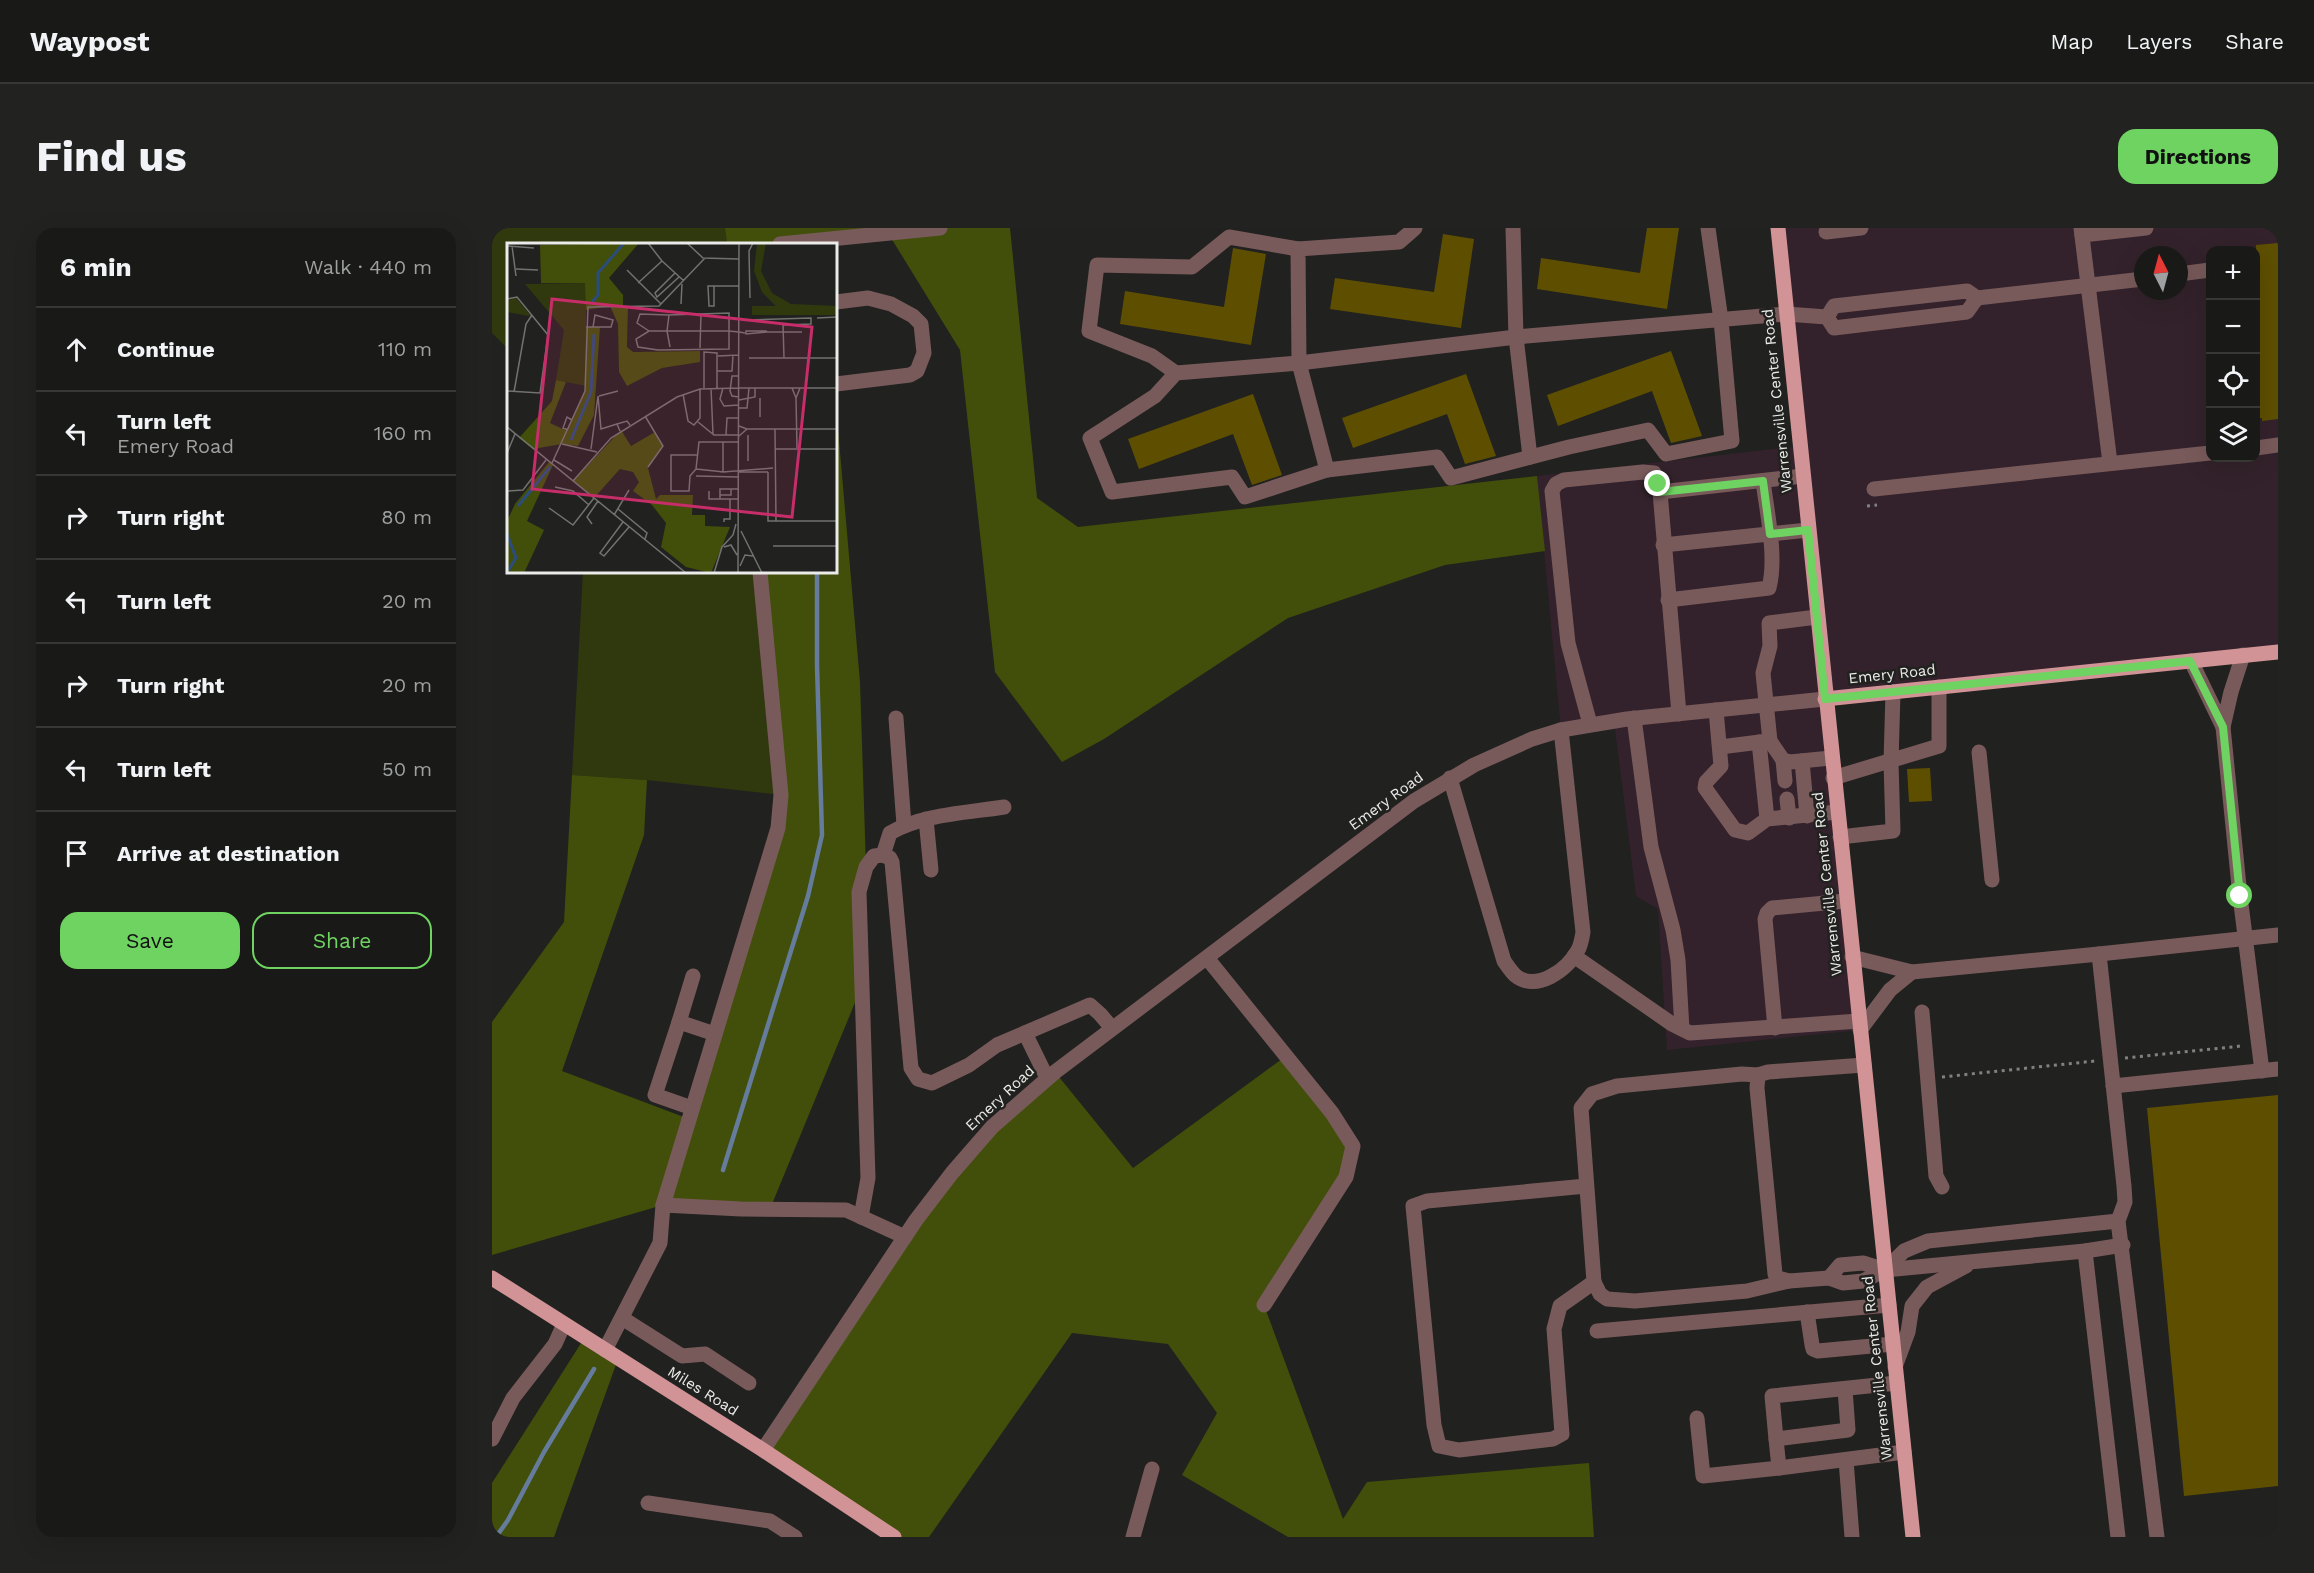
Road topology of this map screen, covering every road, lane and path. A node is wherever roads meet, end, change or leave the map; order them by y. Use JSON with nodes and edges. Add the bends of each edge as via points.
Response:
{"nodes":[{"id":1,"x":940,"y":228,"type":"edge"},
{"id":2,"x":1415,"y":228,"type":"edge"},
{"id":3,"x":1513,"y":228,"type":"edge"},
{"id":4,"x":1708,"y":228,"type":"edge"},
{"id":5,"x":1778,"y":228,"type":"edge"},
{"id":6,"x":1861,"y":228,"type":"edge"},
{"id":7,"x":2146,"y":228,"type":"edge"},
{"id":8,"x":1826,"y":232,"type":"dead end"},
{"id":9,"x":2081,"y":232,"type":"edge"},
{"id":10,"x":790,"y":243,"type":"edge"},
{"id":11,"x":1298,"y":249,"type":"junction"},
{"id":12,"x":2206,"y":271,"type":"edge"},
{"id":13,"x":2188,"y":273,"type":"edge"},
{"id":14,"x":2134,"y":280,"type":"edge"},
{"id":15,"x":2087,"y":285,"type":"junction"},
{"id":16,"x":1977,"y":298,"type":"junction"},
{"id":17,"x":837,"y":302,"type":"edge"},
{"id":18,"x":1786,"y":314,"type":"junction"},
{"id":19,"x":1827,"y":317,"type":"junction"},
{"id":20,"x":1721,"y":320,"type":"junction"},
{"id":21,"x":1516,"y":337,"type":"junction"},
{"id":22,"x":1299,"y":363,"type":"junction"},
{"id":23,"x":1176,"y":373,"type":"junction"},
{"id":24,"x":837,"y":384,"type":"edge"},
{"id":25,"x":2278,"y":445,"type":"edge"},
{"id":26,"x":2260,"y":447,"type":"edge"},
{"id":27,"x":2206,"y":453,"type":"edge"},
{"id":28,"x":1530,"y":457,"type":"junction"},
{"id":29,"x":2110,"y":463,"type":"junction"},
{"id":30,"x":1327,"y":470,"type":"junction"},
{"id":31,"x":1803,"y":476,"type":"junction"},
{"id":32,"x":1763,"y":481,"type":"junction"},
{"id":33,"x":1874,"y":489,"type":"dead end"},
{"id":34,"x":1660,"y":492,"type":"junction"},
{"id":35,"x":1808,"y":530,"type":"junction"},
{"id":36,"x":1770,"y":534,"type":"junction"},
{"id":37,"x":1663,"y":545,"type":"junction"},
{"id":38,"x":760,"y":573,"type":"edge"},
{"id":39,"x":1668,"y":600,"type":"junction"},
{"id":40,"x":1817,"y":617,"type":"junction"},
{"id":41,"x":2278,"y":652,"type":"edge"},
{"id":42,"x":2243,"y":655,"type":"junction"},
{"id":43,"x":2190,"y":661,"type":"junction"},
{"id":44,"x":1939,"y":687,"type":"junction"},
{"id":45,"x":1893,"y":692,"type":"junction"},
{"id":46,"x":1825,"y":699,"type":"junction"},
{"id":47,"x":1766,"y":705,"type":"junction"},
{"id":48,"x":1716,"y":710,"type":"junction"},
{"id":49,"x":1679,"y":714,"type":"junction"},
{"id":50,"x":896,"y":718,"type":"dead end"},
{"id":51,"x":1634,"y":718,"type":"junction"},
{"id":52,"x":1590,"y":724,"type":"junction"},
{"id":53,"x":2223,"y":727,"type":"junction"},
{"id":54,"x":1561,"y":730,"type":"junction"},
{"id":55,"x":1765,"y":742,"type":"junction"},
{"id":56,"x":1720,"y":747,"type":"junction"},
{"id":57,"x":1979,"y":752,"type":"dead end"},
{"id":58,"x":1831,"y":758,"type":"junction"},
{"id":59,"x":1783,"y":760,"type":"junction"},
{"id":60,"x":1802,"y":761,"type":"junction"},
{"id":61,"x":1892,"y":762,"type":"junction"},
{"id":62,"x":1450,"y":778,"type":"junction"},
{"id":63,"x":1833,"y":778,"type":"junction"},
{"id":64,"x":1785,"y":781,"type":"dead end"},
{"id":65,"x":1786,"y":799,"type":"dead end"},
{"id":66,"x":1004,"y":807,"type":"dead end"},
{"id":67,"x":1837,"y":813,"type":"junction"},
{"id":68,"x":1807,"y":816,"type":"junction"},
{"id":69,"x":1789,"y":818,"type":"junction"},
{"id":70,"x":926,"y":819,"type":"junction"},
{"id":71,"x":1767,"y":819,"type":"junction"},
{"id":72,"x":904,"y":825,"type":"junction"},
{"id":73,"x":1840,"y":837,"type":"junction"},
{"id":74,"x":883,"y":855,"type":"junction"},
{"id":75,"x":931,"y":870,"type":"dead end"},
{"id":76,"x":1992,"y":880,"type":"dead end"},
{"id":77,"x":1846,"y":901,"type":"junction"},
{"id":78,"x":2278,"y":935,"type":"edge"},
{"id":79,"x":2246,"y":938,"type":"junction"},
{"id":80,"x":2099,"y":954,"type":"junction"},
{"id":81,"x":1574,"y":956,"type":"junction"},
{"id":82,"x":1207,"y":957,"type":"junction"},
{"id":83,"x":1852,"y":957,"type":"junction"},
{"id":84,"x":1912,"y":972,"type":"junction"},
{"id":85,"x":693,"y":976,"type":"dead end"},
{"id":86,"x":1922,"y":1012,"type":"dead end"},
{"id":87,"x":679,"y":1022,"type":"junction"},
{"id":88,"x":1859,"y":1026,"type":"junction"},
{"id":89,"x":1112,"y":1028,"type":"junction"},
{"id":90,"x":1775,"y":1028,"type":"junction"},
{"id":91,"x":1682,"y":1029,"type":"junction"},
{"id":92,"x":1024,"y":1033,"type":"junction"},
{"id":93,"x":715,"y":1034,"type":"junction"},
{"id":94,"x":2241,"y":1046,"type":"dead end"},
{"id":95,"x":2123,"y":1058,"type":"dead end"},
{"id":96,"x":2096,"y":1061,"type":"dead end"},
{"id":97,"x":1863,"y":1065,"type":"junction"},
{"id":98,"x":2270,"y":1070,"type":"edge"},
{"id":99,"x":1758,"y":1076,"type":"junction"},
{"id":100,"x":1047,"y":1078,"type":"junction"},
{"id":101,"x":1936,"y":1078,"type":"dead end"},
{"id":102,"x":2113,"y":1086,"type":"junction"},
{"id":103,"x":692,"y":1108,"type":"junction"},
{"id":104,"x":1586,"y":1186,"type":"junction"},
{"id":105,"x":1942,"y":1187,"type":"dead end"},
{"id":106,"x":663,"y":1205,"type":"junction"},
{"id":107,"x":861,"y":1217,"type":"junction"},
{"id":108,"x":2118,"y":1221,"type":"junction"},
{"id":109,"x":905,"y":1237,"type":"junction"},
{"id":110,"x":2122,"y":1245,"type":"junction"},
{"id":111,"x":2085,"y":1251,"type":"junction"},
{"id":112,"x":1976,"y":1261,"type":"junction"},
{"id":113,"x":1885,"y":1270,"type":"junction"},
{"id":114,"x":492,"y":1278,"type":"edge"},
{"id":115,"x":1789,"y":1281,"type":"junction"},
{"id":116,"x":1594,"y":1282,"type":"junction"},
{"id":117,"x":1264,"y":1305,"type":"dead end"},
{"id":118,"x":1888,"y":1305,"type":"junction"},
{"id":119,"x":1807,"y":1312,"type":"junction"},
{"id":120,"x":622,"y":1318,"type":"junction"},
{"id":121,"x":564,"y":1324,"type":"junction"},
{"id":122,"x":1597,"y":1331,"type":"dead end"},
{"id":123,"x":1893,"y":1344,"type":"junction"},
{"id":124,"x":605,"y":1350,"type":"junction"},
{"id":125,"x":1895,"y":1367,"type":"junction"},
{"id":126,"x":749,"y":1383,"type":"dead end"},
{"id":127,"x":1897,"y":1383,"type":"junction"},
{"id":128,"x":1845,"y":1389,"type":"junction"},
{"id":129,"x":1697,"y":1418,"type":"dead end"},
{"id":130,"x":492,"y":1438,"type":"edge"},
{"id":131,"x":1776,"y":1439,"type":"junction"},
{"id":132,"x":763,"y":1450,"type":"junction"},
{"id":133,"x":1904,"y":1452,"type":"junction"},
{"id":134,"x":1846,"y":1460,"type":"junction"},
{"id":135,"x":1779,"y":1468,"type":"junction"},
{"id":136,"x":1152,"y":1469,"type":"dead end"},
{"id":137,"x":648,"y":1503,"type":"dead end"},
{"id":138,"x":1912,"y":1535,"type":"edge"},
{"id":139,"x":795,"y":1537,"type":"edge"},
{"id":140,"x":894,"y":1537,"type":"edge"},
{"id":141,"x":1133,"y":1537,"type":"edge"},
{"id":142,"x":1852,"y":1537,"type":"edge"},
{"id":143,"x":2118,"y":1537,"type":"edge"},
{"id":144,"x":2157,"y":1537,"type":"edge"}],
"edges":[{"from":1,"to":10,"type":"street"},
{"from":2,"to":11,"type":"street","via":[[1399,242]]},
{"from":3,"to":21,"type":"street"},
{"from":4,"to":20,"type":"street"},
{"from":5,"to":18,"type":"main road","name":"Warrensville Center Road"},
{"from":6,"to":8,"type":"street"},
{"from":7,"to":9,"type":"street"},
{"from":9,"to":15,"type":"street"},
{"from":11,"to":22,"type":"street"},
{"from":11,"to":23,"type":"street","via":[[1229,237],[1192,267],[1097,265],[1089,332],[1152,356]]},
{"from":12,"to":13,"type":"street"},
{"from":14,"to":15,"type":"street"},
{"from":15,"to":16,"type":"street"},
{"from":15,"to":29,"type":"street"},
{"from":16,"to":19,"type":"street","via":[[1967,291],[1834,306]]},
{"from":16,"to":19,"type":"street","via":[[1967,312],[1834,328]]},
{"from":17,"to":24,"type":"street","via":[[868,298],[913,316],[921,324],[924,353],[917,371],[910,375]]},
{"from":18,"to":19,"type":"street"},
{"from":18,"to":20,"type":"street"},
{"from":18,"to":31,"type":"main road","name":"Warrensville Center Road"},
{"from":20,"to":21,"type":"street"},
{"from":20,"to":28,"type":"street","via":[[1732,441],[1666,454],[1648,430]]},
{"from":21,"to":22,"type":"street"},
{"from":21,"to":28,"type":"street"},
{"from":22,"to":23,"type":"street"},
{"from":22,"to":30,"type":"street"},
{"from":23,"to":30,"type":"street","via":[[1155,396],[1090,438],[1112,492],[1232,477],[1245,497]]},
{"from":25,"to":26,"type":"street"},
{"from":27,"to":29,"type":"street"},
{"from":28,"to":30,"type":"street","via":[[1451,478],[1437,457]]},
{"from":29,"to":33,"type":"street"},
{"from":31,"to":32,"type":"street"},
{"from":31,"to":35,"type":"main road","name":"Warrensville Center Road"},
{"from":32,"to":34,"type":"street"},
{"from":32,"to":36,"type":"street"},
{"from":34,"to":37,"type":"street"},
{"from":34,"to":52,"type":"street","via":[[1654,473],[1642,472],[1564,480],[1552,491],[1569,643]]},
{"from":35,"to":36,"type":"street"},
{"from":35,"to":40,"type":"main road","name":"Warrensville Center Road"},
{"from":36,"to":37,"type":"street"},
{"from":36,"to":39,"type":"street","via":[[1769,588]]},
{"from":37,"to":39,"type":"street"},
{"from":38,"to":93,"type":"street","via":[[781,795],[778,828]]},
{"from":39,"to":49,"type":"street"},
{"from":40,"to":46,"type":"main road","name":"Warrensville Center Road"},
{"from":40,"to":47,"type":"street","via":[[1769,623],[1770,646],[1763,673]]},
{"from":41,"to":42,"type":"main road","name":"Emery Road"},
{"from":42,"to":43,"type":"main road","name":"Emery Road"},
{"from":42,"to":53,"type":"street"},
{"from":43,"to":44,"type":"main road","name":"Emery Road"},
{"from":43,"to":53,"type":"street"},
{"from":44,"to":45,"type":"main road","name":"Emery Road"},
{"from":44,"to":61,"type":"street","via":[[1939,746]]},
{"from":45,"to":46,"type":"main road","name":"Emery Road"},
{"from":45,"to":61,"type":"street"},
{"from":46,"to":47,"type":"street","name":"Emery Road"},
{"from":46,"to":58,"type":"main road","name":"Warrensville Center Road"},
{"from":47,"to":48,"type":"street","name":"Emery Road"},
{"from":47,"to":55,"type":"street"},
{"from":48,"to":49,"type":"street","name":"Emery Road"},
{"from":48,"to":56,"type":"street"},
{"from":49,"to":51,"type":"street","name":"Emery Road"},
{"from":50,"to":72,"type":"street"},
{"from":51,"to":52,"type":"street","name":"Emery Road"},
{"from":51,"to":91,"type":"street","via":[[1651,847],[1678,960]]},
{"from":52,"to":54,"type":"street","name":"Emery Road"},
{"from":53,"to":79,"type":"street"},
{"from":54,"to":62,"type":"street","name":"Emery Road","via":[[1494,755]]},
{"from":54,"to":81,"type":"street","via":[[1583,932]]},
{"from":55,"to":56,"type":"street"},
{"from":55,"to":59,"type":"street"},
{"from":55,"to":71,"type":"street"},
{"from":56,"to":71,"type":"street","via":[[1721,766],[1706,782],[1707,793],[1735,830],[1748,833]]},
{"from":57,"to":76,"type":"street"},
{"from":58,"to":60,"type":"street"},
{"from":58,"to":63,"type":"main road","name":"Warrensville Center Road"},
{"from":59,"to":60,"type":"street"},
{"from":59,"to":64,"type":"street"},
{"from":60,"to":68,"type":"street"},
{"from":61,"to":63,"type":"street"},
{"from":61,"to":73,"type":"street","via":[[1893,831]]},
{"from":62,"to":81,"type":"street","via":[[1504,961],[1516,977],[1535,982],[1545,980]]},
{"from":62,"to":82,"type":"street","name":"Emery Road","via":[[1411,803]]},
{"from":63,"to":67,"type":"main road","name":"Warrensville Center Road"},
{"from":65,"to":69,"type":"street"},
{"from":66,"to":70,"type":"street"},
{"from":67,"to":68,"type":"street"},
{"from":67,"to":73,"type":"main road","name":"Warrensville Center Road"},
{"from":68,"to":69,"type":"street"},
{"from":69,"to":71,"type":"street"},
{"from":70,"to":72,"type":"street"},
{"from":70,"to":75,"type":"street"},
{"from":72,"to":74,"type":"street","via":[[890,833]]},
{"from":73,"to":77,"type":"main road","name":"Warrensville Center Road"},
{"from":74,"to":92,"type":"street","via":[[892,862],[911,1068],[918,1079],[932,1083]]},
{"from":74,"to":107,"type":"street","via":[[874,856],[866,867],[859,892],[868,1178]]},
{"from":77,"to":83,"type":"main road","name":"Warrensville Center Road"},
{"from":77,"to":90,"type":"street","via":[[1772,908],[1767,913]]},
{"from":78,"to":79,"type":"street"},
{"from":79,"to":80,"type":"street"},
{"from":79,"to":98,"type":"street"},
{"from":80,"to":84,"type":"street"},
{"from":80,"to":102,"type":"street"},
{"from":81,"to":91,"type":"street"},
{"from":82,"to":89,"type":"street","name":"Emery Road"},
{"from":82,"to":117,"type":"street","via":[[1332,1113],[1353,1146],[1346,1177]]},
{"from":83,"to":84,"type":"street"},
{"from":83,"to":88,"type":"main road","name":"Warrensville Center Road"},
{"from":84,"to":88,"type":"street","via":[[1890,990]]},
{"from":85,"to":87,"type":"street"},
{"from":86,"to":105,"type":"street","via":[[1936,1176]]},
{"from":87,"to":93,"type":"street"},
{"from":87,"to":103,"type":"street","via":[[655,1095]]},
{"from":88,"to":90,"type":"street"},
{"from":88,"to":97,"type":"main road","name":"Warrensville Center Road"},
{"from":89,"to":92,"type":"street","via":[[1090,1005]]},
{"from":89,"to":100,"type":"street","name":"Emery Road"},
{"from":90,"to":91,"type":"street","via":[[1690,1033]]},
{"from":92,"to":100,"type":"street"},
{"from":93,"to":103,"type":"street"},
{"from":94,"to":95,"type":"path"},
{"from":96,"to":101,"type":"path"},
{"from":97,"to":99,"type":"street"},
{"from":97,"to":113,"type":"main road","name":"Warrensville Center Road"},
{"from":98,"to":102,"type":"street"},
{"from":99,"to":104,"type":"street","via":[[1742,1074],[1617,1086],[1592,1094],[1581,1108]]},
{"from":99,"to":115,"type":"street","via":[[1775,1274]]},
{"from":100,"to":109,"type":"street","name":"Emery Road","via":[[992,1127],[935,1194]]},
{"from":102,"to":108,"type":"street","via":[[2125,1202]]},
{"from":103,"to":106,"type":"street"},
{"from":104,"to":116,"type":"street"},
{"from":104,"to":116,"type":"street","via":[[1427,1201],[1413,1206],[1439,1446],[1459,1450],[1553,1439],[1562,1434],[1554,1329],[1560,1306]]},
{"from":106,"to":107,"type":"street","via":[[846,1210]]},
{"from":106,"to":120,"type":"street","via":[[660,1243]]},
{"from":107,"to":109,"type":"street"},
{"from":108,"to":110,"type":"street"},
{"from":108,"to":113,"type":"street","via":[[1928,1241],[1904,1251]]},
{"from":109,"to":132,"type":"street","name":"Emery Road"},
{"from":110,"to":111,"type":"street"},
{"from":110,"to":144,"type":"street"},
{"from":111,"to":112,"type":"street"},
{"from":111,"to":143,"type":"street"},
{"from":112,"to":113,"type":"street"},
{"from":112,"to":125,"type":"street","via":[[1927,1287],[1912,1306],[1908,1332]]},
{"from":113,"to":115,"type":"street","via":[[1863,1281]]},
{"from":113,"to":118,"type":"main road","name":"Warrensville Center Road"},
{"from":114,"to":121,"type":"main road","name":"Miles Road"},
{"from":115,"to":116,"type":"street","via":[[1747,1291],[1635,1301],[1607,1299],[1599,1294]]},
{"from":118,"to":119,"type":"street"},
{"from":118,"to":123,"type":"main road","name":"Warrensville Center Road"},
{"from":119,"to":122,"type":"street"},
{"from":119,"to":123,"type":"street","via":[[1813,1349],[1818,1351]]},
{"from":120,"to":124,"type":"street"},
{"from":120,"to":126,"type":"street","via":[[682,1356],[705,1354]]},
{"from":121,"to":124,"type":"main road","name":"Miles Road"},
{"from":121,"to":130,"type":"street","via":[[555,1344],[513,1398]]},
{"from":123,"to":125,"type":"main road","name":"Warrensville Center Road"},
{"from":124,"to":132,"type":"main road","name":"Miles Road"},
{"from":125,"to":127,"type":"main road","name":"Warrensville Center Road"},
{"from":127,"to":128,"type":"street"},
{"from":127,"to":133,"type":"main road","name":"Warrensville Center Road"},
{"from":128,"to":131,"type":"street","via":[[1848,1430]]},
{"from":128,"to":131,"type":"street","via":[[1772,1396]]},
{"from":129,"to":135,"type":"street","via":[[1702,1476]]},
{"from":131,"to":135,"type":"street"},
{"from":132,"to":140,"type":"main road","name":"Miles Road"},
{"from":133,"to":134,"type":"street"},
{"from":133,"to":138,"type":"main road","name":"Warrensville Center Road"},
{"from":134,"to":135,"type":"street"},
{"from":134,"to":142,"type":"street"},
{"from":136,"to":141,"type":"street"},
{"from":137,"to":139,"type":"street","via":[[770,1521]]}]}
